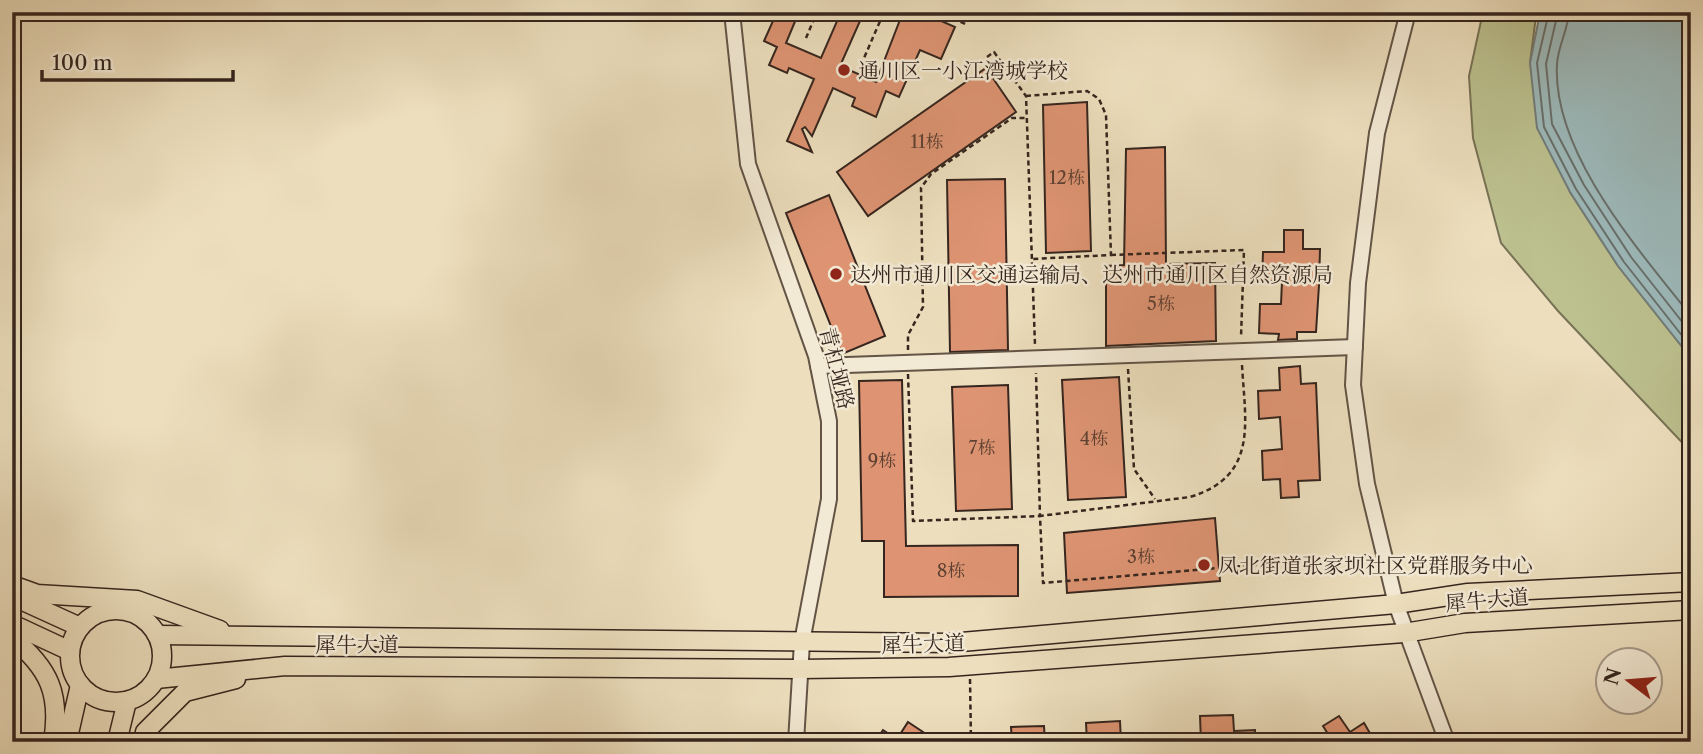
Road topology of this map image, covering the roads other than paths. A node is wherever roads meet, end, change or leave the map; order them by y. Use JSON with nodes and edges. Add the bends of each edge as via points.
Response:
{"nodes":[{"id":1,"x":732,"y":12,"type":"edge"},
{"id":2,"x":1408,"y":12,"type":"edge"},
{"id":3,"x":1355,"y":347,"type":"junction"},
{"id":4,"x":818,"y":366,"type":"junction"},
{"id":5,"x":1691,"y":582,"type":"edge"},
{"id":6,"x":12,"y":585,"type":"edge"},
{"id":7,"x":12,"y":596,"type":"edge"},
{"id":8,"x":1396,"y":604,"type":"junction"},
{"id":9,"x":1691,"y":610,"type":"edge"},
{"id":10,"x":12,"y":624,"type":"edge"},
{"id":11,"x":80,"y":627,"type":"junction"},
{"id":12,"x":1405,"y":633,"type":"junction"},
{"id":13,"x":157,"y":635,"type":"junction"},
{"id":14,"x":244,"y":636,"type":"junction"},
{"id":15,"x":12,"y":638,"type":"edge"},
{"id":16,"x":802,"y":642,"type":"junction"},
{"id":17,"x":70,"y":651,"type":"junction"},
{"id":18,"x":285,"y":666,"type":"junction"},
{"id":19,"x":800,"y":669,"type":"junction"},
{"id":20,"x":156,"y":679,"type":"junction"},
{"id":21,"x":80,"y":685,"type":"junction"},
{"id":22,"x":127,"y":701,"type":"junction"},
{"id":23,"x":53,"y":742,"type":"edge"},
{"id":24,"x":67,"y":742,"type":"edge"},
{"id":25,"x":117,"y":742,"type":"edge"},
{"id":26,"x":143,"y":742,"type":"edge"},
{"id":27,"x":796,"y":742,"type":"edge"},
{"id":28,"x":1447,"y":742,"type":"edge"}],
"edges":[{"from":1,"to":4,"type":"street","name":"青杠垭路","via":[[748,164]]},
{"from":2,"to":3,"type":"street","via":[[1377,133],[1358,283]]},
{"from":3,"to":4,"type":"street"},
{"from":3,"to":8,"type":"street","via":[[1353,385],[1367,484]]},
{"from":4,"to":16,"type":"street","name":"青杠垭路","via":[[830,421],[830,499]]},
{"from":5,"to":8,"type":"main road","name":"犀牛大道","via":[[1468,593]]},
{"from":6,"to":14,"type":"main road","via":[[37,594],[137,600]]},
{"from":7,"to":11,"type":"main road"},
{"from":8,"to":12,"type":"street"},
{"from":8,"to":16,"type":"main road","name":"犀牛大道","via":[[950,643]]},
{"from":9,"to":12,"type":"main road","name":"犀牛大道","via":[[1465,623]]},
{"from":10,"to":17,"type":"main road"},
{"from":11,"to":13,"type":"main road","via":[[105,611],[121,610],[148,623]]},
{"from":11,"to":17,"type":"main road"},
{"from":12,"to":19,"type":"main road","name":"犀牛大道","via":[[969,665]]},
{"from":12,"to":28,"type":"street"},
{"from":13,"to":14,"type":"main road","name":"犀牛大道"},
{"from":13,"to":20,"type":"main road","via":[[161,665]]},
{"from":14,"to":16,"type":"main road","name":"犀牛大道"},
{"from":15,"to":23,"type":"main road","via":[[50,679],[56,703]]},
{"from":16,"to":19,"type":"street","name":"青杠垭路"},
{"from":17,"to":21,"type":"main road"},
{"from":18,"to":19,"type":"main road","name":"犀牛大道"},
{"from":18,"to":20,"type":"main road","name":"犀牛大道"},
{"from":18,"to":26,"type":"main road","via":[[185,692],[145,732]]},
{"from":19,"to":27,"type":"street","name":"青杠垭路"},
{"from":20,"to":22,"type":"main road"},
{"from":21,"to":22,"type":"main road","via":[[101,700]]},
{"from":21,"to":24,"type":"main road"},
{"from":22,"to":25,"type":"main road"}]}
